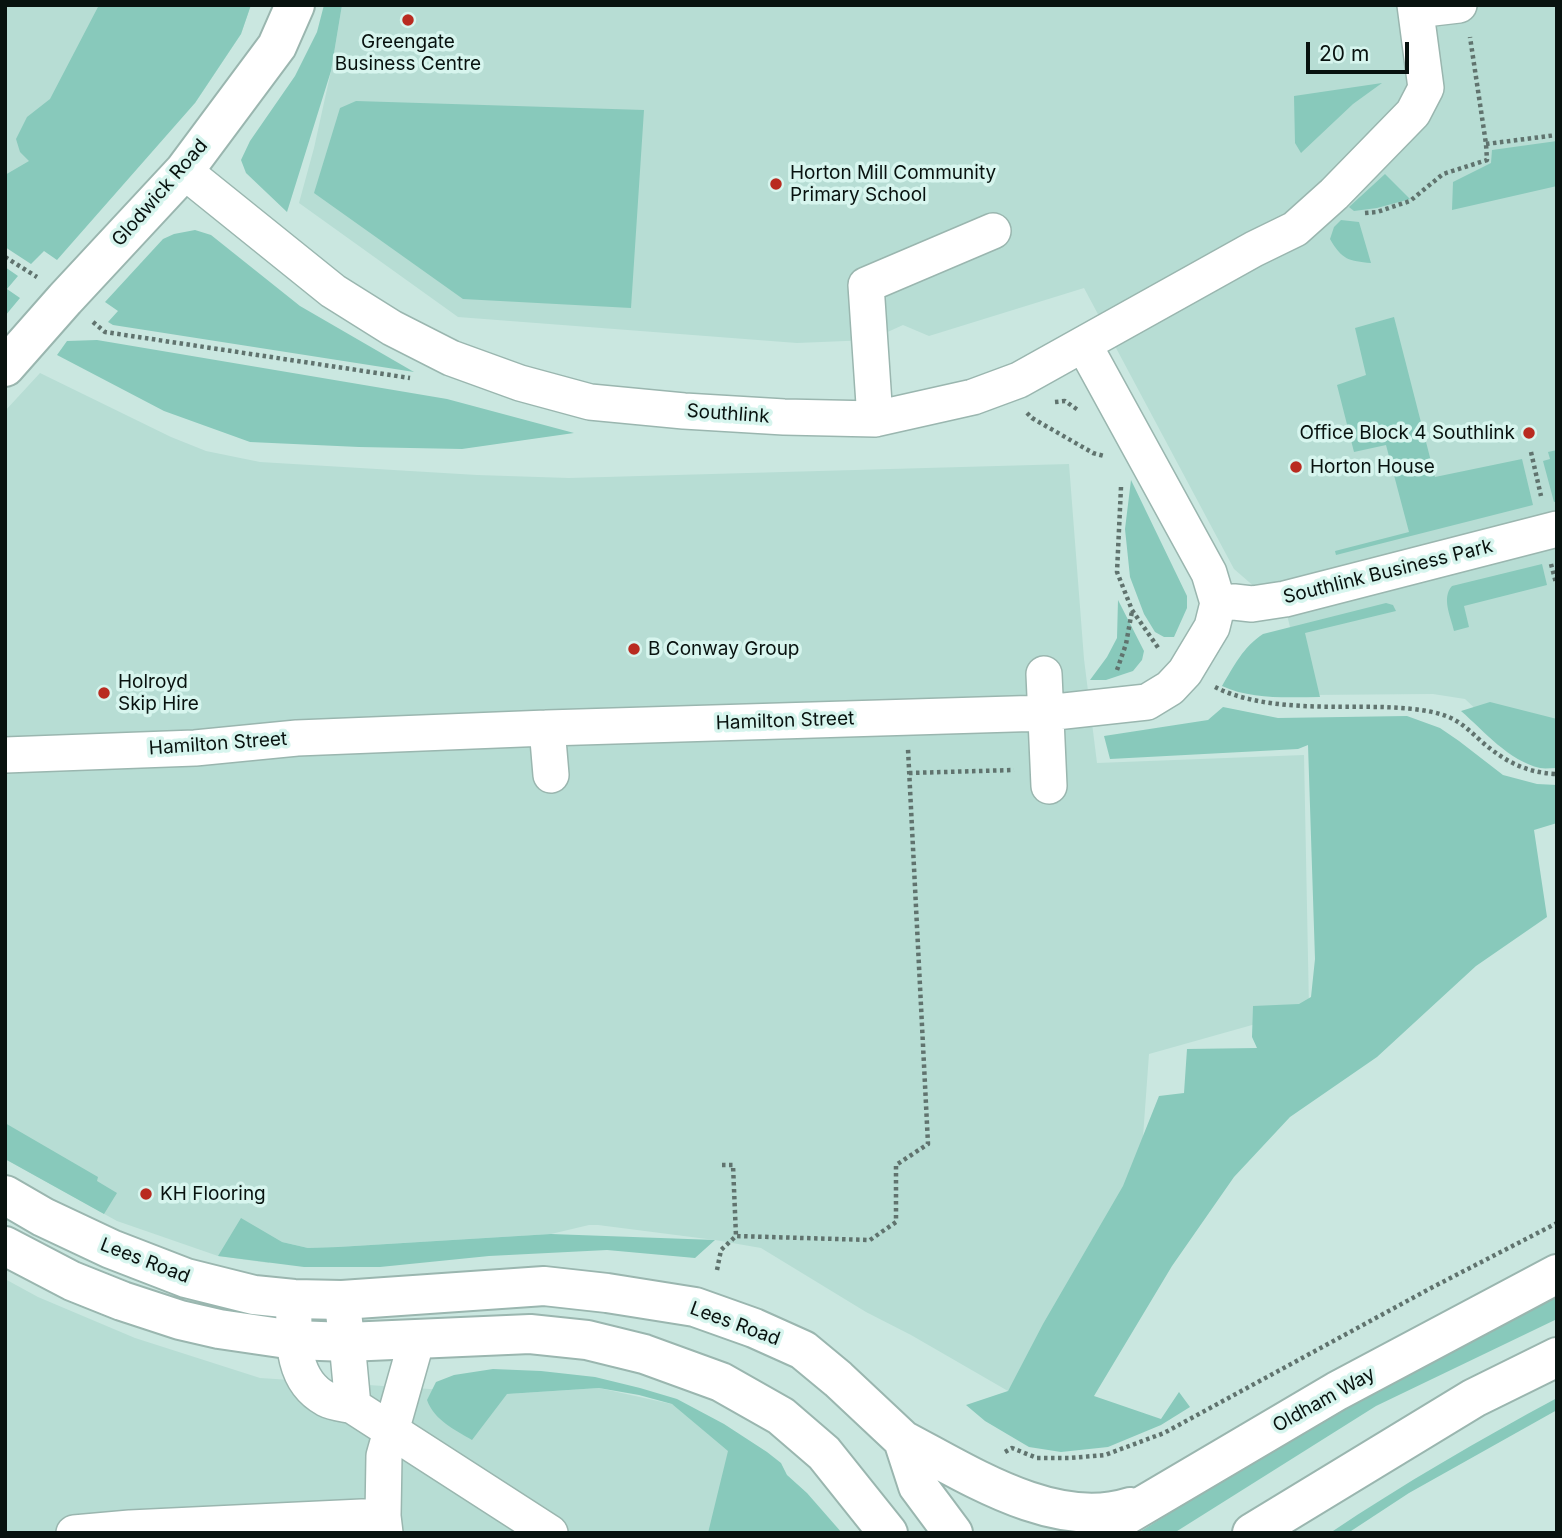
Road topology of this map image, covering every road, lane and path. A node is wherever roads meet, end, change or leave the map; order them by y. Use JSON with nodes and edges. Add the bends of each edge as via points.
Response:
{"nodes":[{"id":1,"x":295,"y":5,"type":"edge"},
{"id":2,"x":1416,"y":8,"type":"edge"},
{"id":3,"x":1464,"y":21,"type":"edge"},
{"id":4,"x":1557,"y":135,"type":"edge"},
{"id":5,"x":1486,"y":144,"type":"junction"},
{"id":6,"x":184,"y":171,"type":"junction"},
{"id":7,"x":1357,"y":215,"type":"dead end"},
{"id":8,"x":993,"y":231,"type":"dead end"},
{"id":9,"x":5,"y":257,"type":"edge"},
{"id":10,"x":46,"y":283,"type":"dead end"},
{"id":11,"x":1084,"y":345,"type":"junction"},
{"id":12,"x":5,"y":367,"type":"edge"},
{"id":13,"x":1021,"y":407,"type":"dead end"},
{"id":14,"x":875,"y":419,"type":"junction"},
{"id":15,"x":1531,"y":452,"type":"dead end"},
{"id":16,"x":1109,"y":457,"type":"dead end"},
{"id":17,"x":1550,"y":518,"type":"edge"},
{"id":18,"x":1218,"y":603,"type":"junction"},
{"id":19,"x":1132,"y":610,"type":"dead end"},
{"id":20,"x":1044,"y":674,"type":"dead end"},
{"id":21,"x":1114,"y":675,"type":"dead end"},
{"id":22,"x":1214,"y":687,"type":"dead end"},
{"id":23,"x":1046,"y":713,"type":"junction"},
{"id":24,"x":547,"y":728,"type":"junction"},
{"id":25,"x":908,"y":745,"type":"dead end"},
{"id":26,"x":5,"y":755,"type":"edge"},
{"id":27,"x":909,"y":773,"type":"junction"},
{"id":28,"x":1557,"y":774,"type":"edge"},
{"id":29,"x":551,"y":775,"type":"dead end"},
{"id":30,"x":1035,"y":778,"type":"joint"},
{"id":31,"x":722,"y":1165,"type":"dead end"},
{"id":32,"x":5,"y":1195,"type":"edge"},
{"id":33,"x":1557,"y":1223,"type":"edge"},
{"id":34,"x":736,"y":1236,"type":"junction"},
{"id":35,"x":5,"y":1246,"type":"edge"},
{"id":36,"x":717,"y":1270,"type":"dead end"},
{"id":37,"x":1557,"y":1274,"type":"edge"},
{"id":38,"x":294,"y":1299,"type":"junction"},
{"id":39,"x":342,"y":1300,"type":"junction"},
{"id":40,"x":417,"y":1339,"type":"junction"},
{"id":41,"x":294,"y":1340,"type":"junction"},
{"id":42,"x":348,"y":1342,"type":"junction"},
{"id":43,"x":1557,"y":1357,"type":"edge"},
{"id":44,"x":353,"y":1406,"type":"junction"},
{"id":45,"x":392,"y":1432,"type":"junction"},
{"id":46,"x":903,"y":1440,"type":"junction"},
{"id":47,"x":1012,"y":1448,"type":"dead end"},
{"id":48,"x":1149,"y":1500,"type":"junction"},
{"id":49,"x":384,"y":1524,"type":"edge"},
{"id":50,"x":145,"y":1530,"type":"edge"},
{"id":51,"x":74,"y":1533,"type":"edge"},
{"id":52,"x":550,"y":1533,"type":"edge"},
{"id":53,"x":888,"y":1533,"type":"edge"},
{"id":54,"x":953,"y":1533,"type":"edge"},
{"id":55,"x":1096,"y":1533,"type":"edge"},
{"id":56,"x":1252,"y":1533,"type":"edge"}],
"edges":[{"from":1,"to":6,"type":"main road","name":"Glodwick Road","via":[[277,46]]},
{"from":2,"to":3,"type":"street"},
{"from":2,"to":11,"type":"street","name":"Southlink","via":[[1426,88],[1413,113],[1334,194],[1295,229]]},
{"from":3,"to":5,"type":"path"},
{"from":4,"to":5,"type":"path"},
{"from":5,"to":7,"type":"path","via":[[1487,160],[1443,174],[1410,201]]},
{"from":6,"to":12,"type":"main road","name":"Glodwick Road"},
{"from":6,"to":14,"type":"street","name":"Southlink","via":[[333,291],[451,358],[520,383],[590,402]]},
{"from":8,"to":14,"type":"street","via":[[866,285]]},
{"from":9,"to":10,"type":"path"},
{"from":11,"to":14,"type":"street","name":"Southlink","via":[[1019,380],[973,397]]},
{"from":11,"to":18,"type":"street","via":[[1209,573]]},
{"from":13,"to":16,"type":"path","via":[[1093,453]]},
{"from":15,"to":17,"type":"path"},
{"from":17,"to":18,"type":"street","name":"Southlink Business Park","via":[[1285,599]]},
{"from":18,"to":23,"type":"street","name":"Hamilton Street","via":[[1212,627],[1170,688],[1147,702]]},
{"from":19,"to":21,"type":"path"},
{"from":20,"to":23,"type":"street"},
{"from":22,"to":28,"type":"path","via":[[1232,696],[1281,704],[1409,708],[1445,715],[1509,763]]},
{"from":23,"to":24,"type":"street","name":"Hamilton Street"},
{"from":23,"to":30,"type":"street"},
{"from":24,"to":26,"type":"street","name":"Hamilton Street"},
{"from":24,"to":29,"type":"street"},
{"from":25,"to":27,"type":"path"},
{"from":27,"to":30,"type":"path"},
{"from":27,"to":34,"type":"path","via":[[928,1144],[896,1165],[896,1222],[870,1240]]},
{"from":31,"to":34,"type":"path","via":[[733,1164]]},
{"from":32,"to":38,"type":"main road","name":"Lees Road","via":[[111,1249],[186,1278],[254,1295]]},
{"from":33,"to":47,"type":"path","via":[[1164,1433],[1105,1455],[1037,1458]]},
{"from":34,"to":36,"type":"path","via":[[721,1250]]},
{"from":35,"to":41,"type":"main road","via":[[72,1281],[180,1320]]},
{"from":37,"to":48,"type":"main road","name":"Oldham Way","via":[[1337,1391]]},
{"from":38,"to":39,"type":"main road","name":"Lees Road"},
{"from":38,"to":41,"type":"street"},
{"from":39,"to":42,"type":"street"},
{"from":39,"to":46,"type":"main road","name":"Lees Road","via":[[544,1286],[695,1307],[803,1350]]},
{"from":40,"to":42,"type":"main road"},
{"from":40,"to":45,"type":"street"},
{"from":40,"to":53,"type":"main road","via":[[530,1334],[587,1339],[644,1353],[721,1382],[781,1416],[824,1453]]},
{"from":41,"to":42,"type":"main road"},
{"from":41,"to":44,"type":"street","via":[[297,1361],[312,1389],[327,1400]]},
{"from":42,"to":44,"type":"street"},
{"from":43,"to":56,"type":"main road","via":[[1474,1398]]},
{"from":44,"to":45,"type":"street"},
{"from":45,"to":49,"type":"street","via":[[384,1456]]},
{"from":45,"to":52,"type":"street"},
{"from":46,"to":48,"type":"main road","via":[[1012,1496],[1044,1507],[1098,1513]]},
{"from":46,"to":54,"type":"main road","name":"Lees Road","via":[[918,1486]]},
{"from":48,"to":55,"type":"main road","name":"Oldham Way"},
{"from":49,"to":50,"type":"street"},
{"from":50,"to":51,"type":"street"}]}
